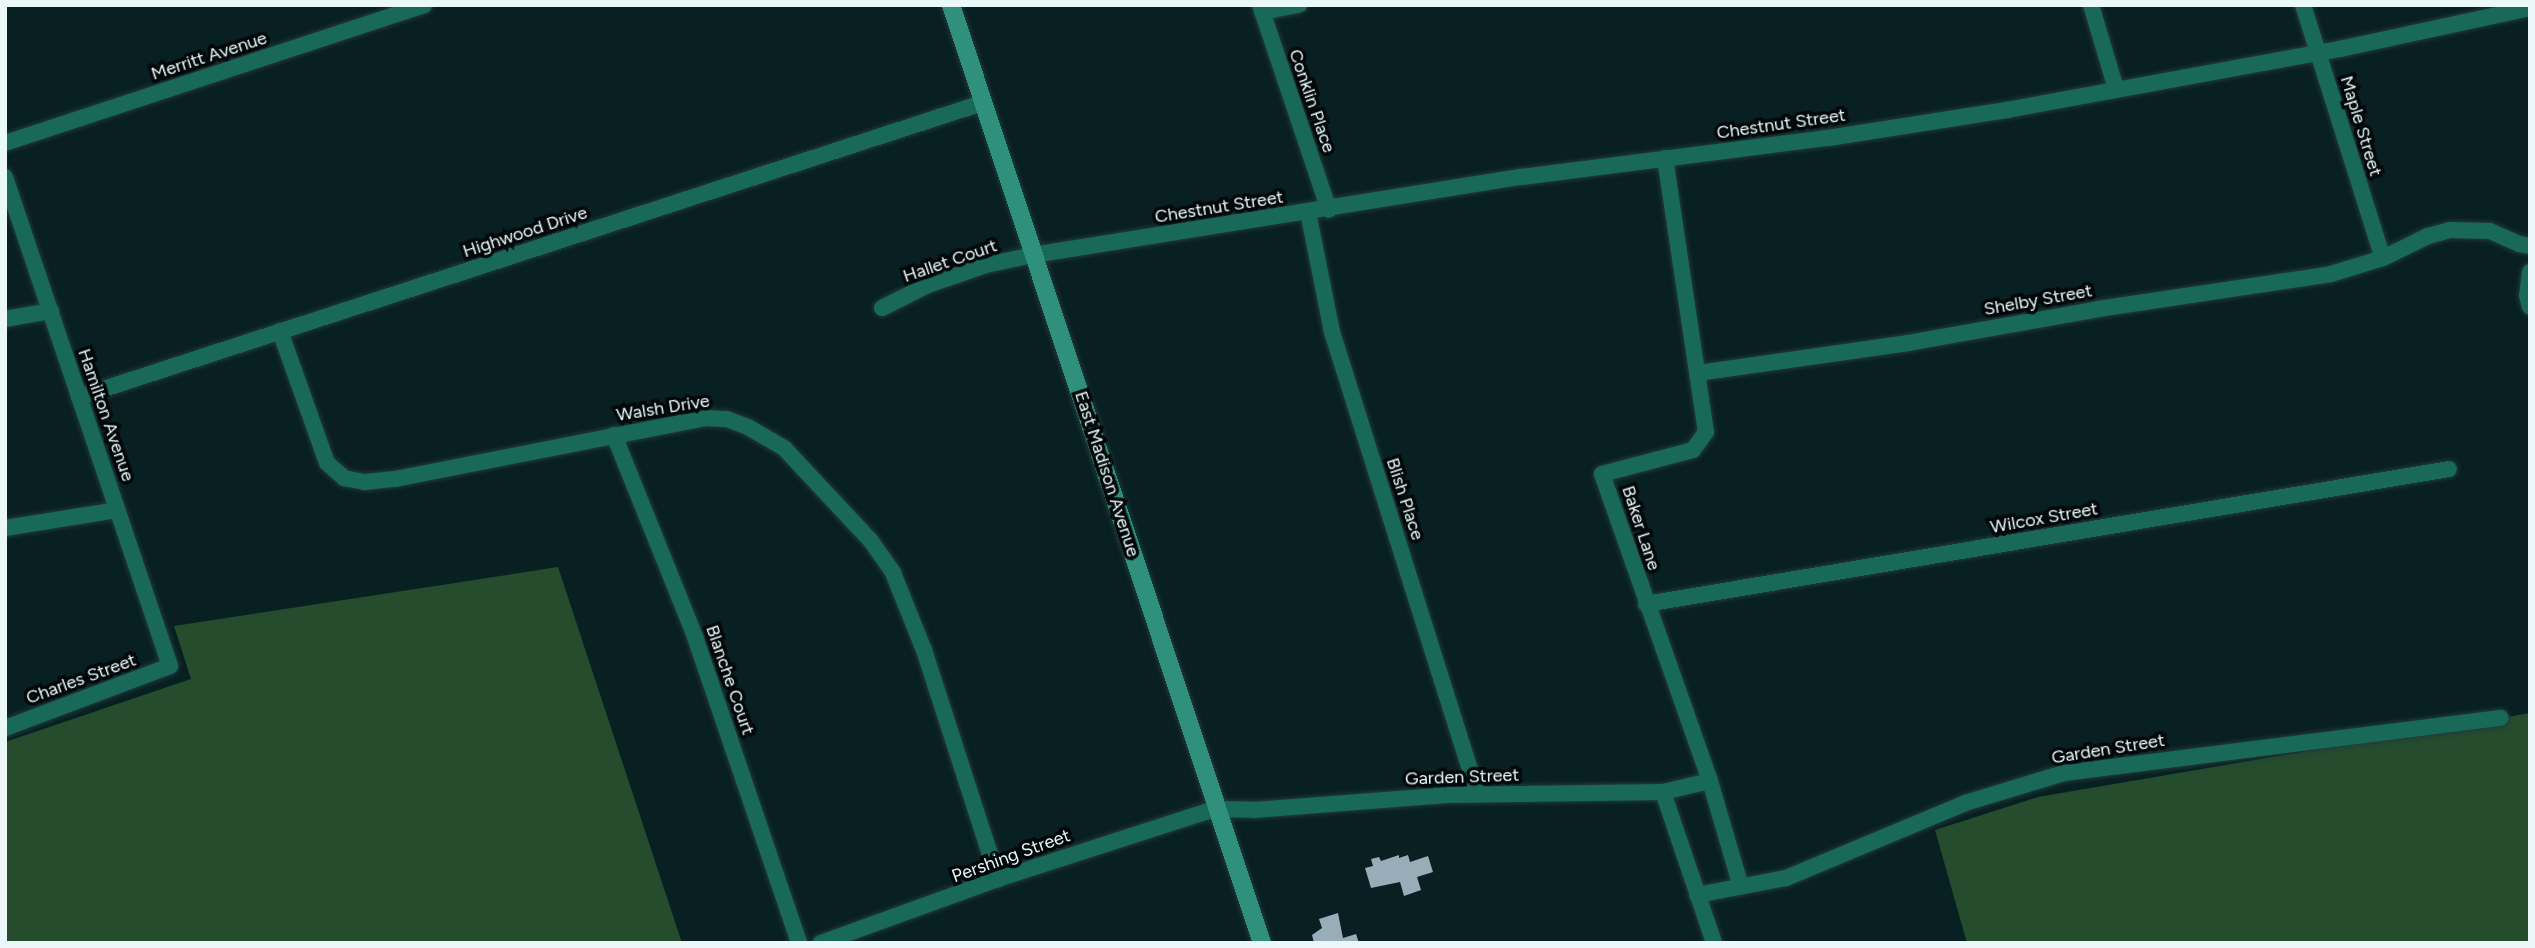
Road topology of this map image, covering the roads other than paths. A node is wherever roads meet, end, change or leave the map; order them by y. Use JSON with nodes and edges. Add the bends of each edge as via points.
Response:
{"nodes":[{"id":1,"x":424,"y":5,"type":"edge"},
{"id":2,"x":951,"y":5,"type":"edge"},
{"id":3,"x":1299,"y":5,"type":"edge"},
{"id":4,"x":2091,"y":5,"type":"edge"},
{"id":5,"x":2303,"y":5,"type":"edge"},
{"id":6,"x":2530,"y":8,"type":"edge"},
{"id":7,"x":1261,"y":9,"type":"edge"},
{"id":8,"x":2318,"y":53,"type":"junction"},
{"id":9,"x":2116,"y":89,"type":"junction"},
{"id":10,"x":982,"y":103,"type":"junction"},
{"id":11,"x":5,"y":143,"type":"edge"},
{"id":12,"x":1665,"y":158,"type":"junction"},
{"id":13,"x":5,"y":177,"type":"edge"},
{"id":14,"x":1329,"y":210,"type":"junction"},
{"id":15,"x":1308,"y":212,"type":"junction"},
{"id":16,"x":2530,"y":246,"type":"edge"},
{"id":17,"x":1033,"y":255,"type":"junction"},
{"id":18,"x":2383,"y":258,"type":"junction"},
{"id":19,"x":2530,"y":272,"type":"edge"},
{"id":20,"x":2530,"y":307,"type":"edge"},
{"id":21,"x":882,"y":308,"type":"dead end"},
{"id":22,"x":51,"y":311,"type":"junction"},
{"id":23,"x":5,"y":319,"type":"edge"},
{"id":24,"x":280,"y":331,"type":"junction"},
{"id":25,"x":1698,"y":373,"type":"junction"},
{"id":26,"x":79,"y":397,"type":"junction"},
{"id":27,"x":614,"y":435,"type":"junction"},
{"id":28,"x":2449,"y":469,"type":"dead end"},
{"id":29,"x":117,"y":510,"type":"junction"},
{"id":30,"x":5,"y":528,"type":"edge"},
{"id":31,"x":1646,"y":604,"type":"junction"},
{"id":32,"x":170,"y":666,"type":"joint"},
{"id":33,"x":2501,"y":718,"type":"dead end"},
{"id":34,"x":5,"y":727,"type":"edge"},
{"id":35,"x":1710,"y":781,"type":"junction"},
{"id":36,"x":1663,"y":792,"type":"junction"},
{"id":37,"x":1478,"y":794,"type":"junction"},
{"id":38,"x":1215,"y":809,"type":"junction"},
{"id":39,"x":998,"y":879,"type":"junction"},
{"id":40,"x":1741,"y":887,"type":"junction"},
{"id":41,"x":1697,"y":895,"type":"junction"},
{"id":42,"x":799,"y":943,"type":"edge"},
{"id":43,"x":821,"y":943,"type":"edge"},
{"id":44,"x":1262,"y":943,"type":"edge"},
{"id":45,"x":1714,"y":943,"type":"edge"}],
"edges":[{"from":1,"to":11,"type":"street","name":"Merritt Avenue"},
{"from":2,"to":10,"type":"main road","name":"East Madison Avenue"},
{"from":3,"to":7,"type":"street"},
{"from":4,"to":9,"type":"street"},
{"from":5,"to":8,"type":"street","name":"Maple Street"},
{"from":6,"to":8,"type":"street","name":"Chestnut Street"},
{"from":7,"to":14,"type":"street","name":"Conklin Place"},
{"from":8,"to":9,"type":"street","name":"Chestnut Street"},
{"from":8,"to":18,"type":"street","name":"Maple Street"},
{"from":9,"to":12,"type":"street","name":"Chestnut Street","via":[[1842,136]]},
{"from":10,"to":17,"type":"main road","name":"East Madison Avenue"},
{"from":10,"to":24,"type":"street","name":"Highwood Drive"},
{"from":12,"to":14,"type":"street","name":"Chestnut Street"},
{"from":12,"to":25,"type":"street","name":"Baker Lane"},
{"from":13,"to":22,"type":"street","name":"Hamilton Avenue"},
{"from":14,"to":15,"type":"street","name":"Chestnut Street"},
{"from":15,"to":17,"type":"street","name":"Chestnut Street"},
{"from":15,"to":37,"type":"street","name":"Blish Place","via":[[1332,332]]},
{"from":16,"to":18,"type":"street","name":"Shelby Street","via":[[2490,231],[2450,230]]},
{"from":17,"to":21,"type":"street","name":"Hallet Court","via":[[928,285]]},
{"from":17,"to":38,"type":"main road","name":"East Madison Avenue"},
{"from":18,"to":25,"type":"street","name":"Shelby Street","via":[[2331,274]]},
{"from":19,"to":20,"type":"street"},
{"from":22,"to":23,"type":"street"},
{"from":22,"to":26,"type":"street","name":"Hamilton Avenue"},
{"from":24,"to":26,"type":"street","name":"Highwood Drive"},
{"from":24,"to":27,"type":"street","name":"Walsh Drive","via":[[327,463],[344,478],[365,482],[395,479]]},
{"from":25,"to":31,"type":"street","name":"Baker Lane","via":[[1706,420],[1701,443],[1693,450],[1602,474]]},
{"from":26,"to":29,"type":"street","name":"Hamilton Avenue"},
{"from":27,"to":39,"type":"street","name":"Walsh Drive","via":[[705,418],[727,419],[748,427],[783,448],[871,541],[909,608]]},
{"from":27,"to":42,"type":"street","name":"Blanche Court","via":[[695,637]]},
{"from":28,"to":31,"type":"street","name":"Wilcox Street"},
{"from":29,"to":30,"type":"street"},
{"from":29,"to":32,"type":"street","name":"Hamilton Avenue"},
{"from":31,"to":35,"type":"street","name":"Baker Lane"},
{"from":32,"to":34,"type":"street","name":"Charles Street"},
{"from":33,"to":40,"type":"street","name":"Garden Street","via":[[2064,773],[1965,803],[1786,877]]},
{"from":35,"to":36,"type":"street","name":"Garden Street"},
{"from":35,"to":40,"type":"street","name":"Baker Lane"},
{"from":36,"to":37,"type":"street","name":"Garden Street"},
{"from":36,"to":41,"type":"street"},
{"from":37,"to":38,"type":"street","name":"Garden Street"},
{"from":38,"to":39,"type":"street","name":"Pershing Street"},
{"from":38,"to":44,"type":"main road","name":"East Madison Avenue"},
{"from":39,"to":43,"type":"street","name":"Pershing Street"},
{"from":40,"to":41,"type":"street","name":"Garden Street"},
{"from":41,"to":45,"type":"street"}]}
